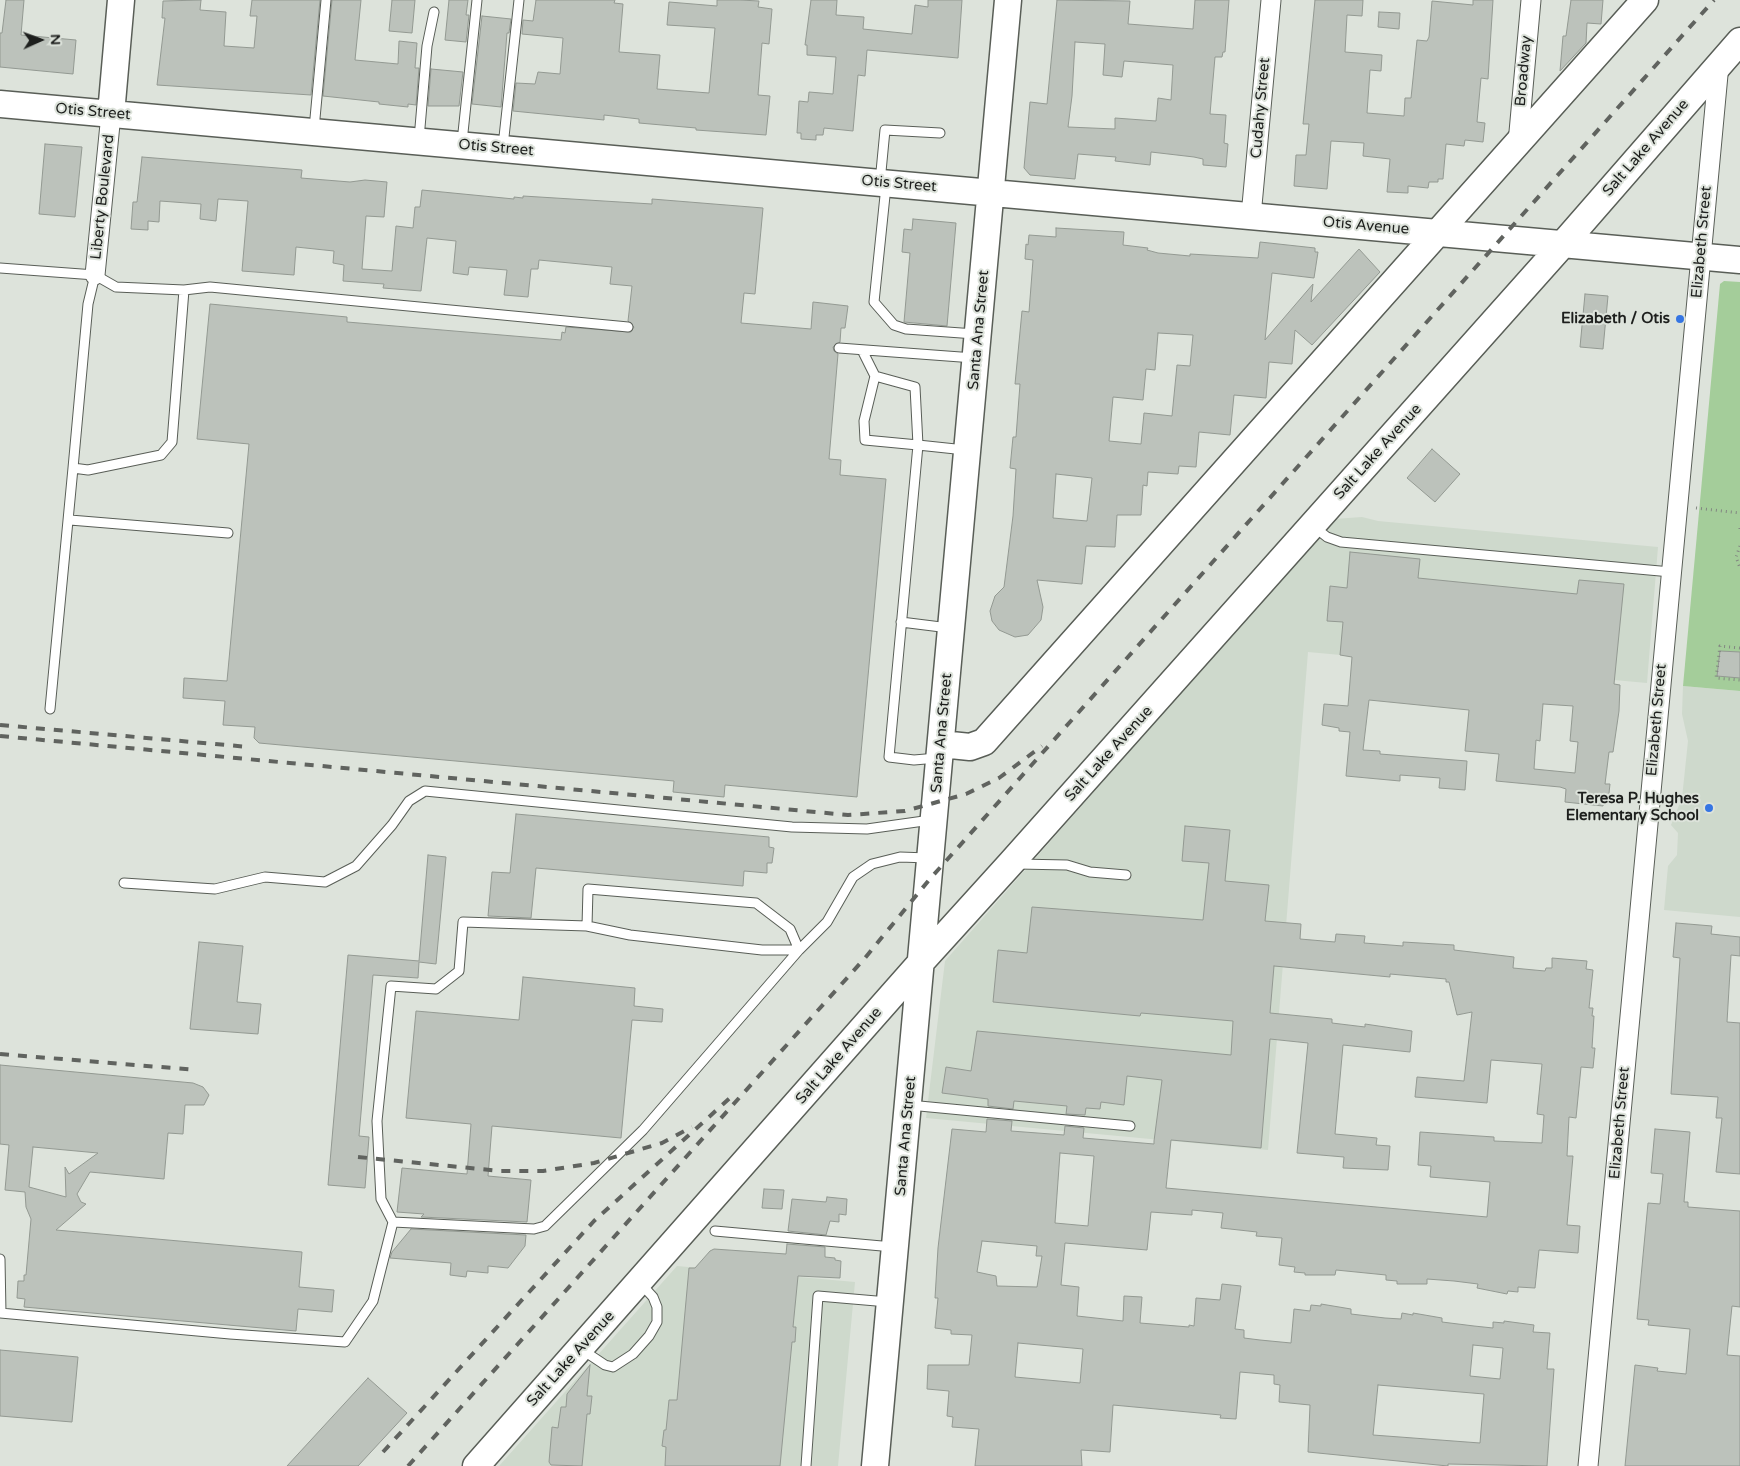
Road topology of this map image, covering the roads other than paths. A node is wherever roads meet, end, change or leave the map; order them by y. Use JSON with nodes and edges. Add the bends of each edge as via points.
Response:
{"nodes":[{"id":1,"x":121,"y":0,"type":"edge"},
{"id":2,"x":326,"y":0,"type":"edge"},
{"id":3,"x":477,"y":0,"type":"edge"},
{"id":4,"x":519,"y":0,"type":"edge"},
{"id":5,"x":1008,"y":0,"type":"edge"},
{"id":6,"x":1271,"y":0,"type":"edge"},
{"id":7,"x":1530,"y":0,"type":"edge"},
{"id":8,"x":1645,"y":0,"type":"edge"},
{"id":9,"x":434,"y":12,"type":"dead end"},
{"id":10,"x":1740,"y":40,"type":"edge"},
{"id":11,"x":1719,"y":64,"type":"junction"},
{"id":12,"x":0,"y":104,"type":"edge"},
{"id":13,"x":111,"y":114,"type":"junction"},
{"id":14,"x":314,"y":132,"type":"junction"},
{"id":15,"x":940,"y":134,"type":"dead end"},
{"id":16,"x":418,"y":141,"type":"junction"},
{"id":17,"x":1518,"y":143,"type":"junction"},
{"id":18,"x":462,"y":145,"type":"junction"},
{"id":19,"x":503,"y":149,"type":"junction"},
{"id":20,"x":883,"y":183,"type":"junction"},
{"id":21,"x":992,"y":192,"type":"junction"},
{"id":22,"x":1251,"y":216,"type":"junction"},
{"id":23,"x":1438,"y":233,"type":"junction"},
{"id":24,"x":1563,"y":244,"type":"junction"},
{"id":25,"x":1701,"y":257,"type":"junction"},
{"id":26,"x":1740,"y":260,"type":"edge"},
{"id":27,"x":0,"y":268,"type":"edge"},
{"id":28,"x":95,"y":275,"type":"junction"},
{"id":29,"x":184,"y":290,"type":"junction"},
{"id":30,"x":628,"y":327,"type":"dead end"},
{"id":31,"x":977,"y":346,"type":"junction"},
{"id":32,"x":839,"y":348,"type":"dead end"},
{"id":33,"x":862,"y":350,"type":"junction"},
{"id":34,"x":875,"y":376,"type":"junction"},
{"id":35,"x":918,"y":445,"type":"junction"},
{"id":36,"x":968,"y":450,"type":"junction"},
{"id":37,"x":73,"y":468,"type":"junction"},
{"id":38,"x":70,"y":520,"type":"junction"},
{"id":39,"x":1312,"y":526,"type":"junction"},
{"id":40,"x":228,"y":533,"type":"dead end"},
{"id":41,"x":1672,"y":572,"type":"junction"},
{"id":42,"x":901,"y":622,"type":"junction"},
{"id":43,"x":952,"y":629,"type":"junction"},
{"id":44,"x":50,"y":709,"type":"dead end"},
{"id":45,"x":940,"y":751,"type":"junction"},
{"id":46,"x":934,"y":820,"type":"junction"},
{"id":47,"x":931,"y":858,"type":"junction"},
{"id":48,"x":1012,"y":863,"type":"junction"},
{"id":49,"x":1126,"y":875,"type":"dead end"},
{"id":50,"x":124,"y":883,"type":"dead end"},
{"id":51,"x":587,"y":926,"type":"junction"},
{"id":52,"x":799,"y":950,"type":"junction"},
{"id":53,"x":923,"y":960,"type":"junction"},
{"id":54,"x":909,"y":1105,"type":"junction"},
{"id":55,"x":1130,"y":1126,"type":"dead end"},
{"id":56,"x":393,"y":1222,"type":"junction"},
{"id":57,"x":715,"y":1231,"type":"dead end"},
{"id":58,"x":896,"y":1247,"type":"junction"},
{"id":59,"x":0,"y":1259,"type":"edge"},
{"id":60,"x":640,"y":1282,"type":"junction"},
{"id":61,"x":891,"y":1302,"type":"junction"},
{"id":62,"x":0,"y":1313,"type":"edge"},
{"id":63,"x":580,"y":1349,"type":"junction"},
{"id":64,"x":476,"y":1466,"type":"edge"},
{"id":65,"x":806,"y":1466,"type":"edge"},
{"id":66,"x":875,"y":1466,"type":"edge"},
{"id":67,"x":1588,"y":1466,"type":"edge"}],
"edges":[{"from":1,"to":13,"type":"street","name":"Liberty Boulevard"},
{"from":2,"to":14,"type":"lane"},
{"from":3,"to":18,"type":"lane"},
{"from":4,"to":19,"type":"lane"},
{"from":5,"to":21,"type":"street","name":"Santa Ana Street"},
{"from":6,"to":22,"type":"street","name":"Cudahy Street"},
{"from":7,"to":17,"type":"street","name":"Broadway"},
{"from":8,"to":17,"type":"street"},
{"from":9,"to":16,"type":"lane","via":[[427,46]]},
{"from":10,"to":11,"type":"street","name":"Salt Lake Avenue"},
{"from":11,"to":24,"type":"street","name":"Salt Lake Avenue"},
{"from":11,"to":25,"type":"street","name":"Elizabeth Street"},
{"from":12,"to":13,"type":"street","name":"Otis Street"},
{"from":13,"to":14,"type":"street","name":"Otis Street"},
{"from":13,"to":28,"type":"street","name":"Liberty Boulevard"},
{"from":14,"to":16,"type":"street","name":"Otis Street"},
{"from":15,"to":20,"type":"lane","via":[[885,130]]},
{"from":16,"to":18,"type":"street","name":"Otis Street"},
{"from":17,"to":23,"type":"street"},
{"from":18,"to":19,"type":"street","name":"Otis Street"},
{"from":19,"to":20,"type":"street","name":"Otis Street"},
{"from":20,"to":21,"type":"street","name":"Otis Street"},
{"from":20,"to":31,"type":"lane","via":[[874,302],[894,325]]},
{"from":21,"to":22,"type":"street","name":"Otis Avenue"},
{"from":21,"to":31,"type":"street","name":"Santa Ana Street"},
{"from":22,"to":23,"type":"street","name":"Otis Avenue"},
{"from":23,"to":24,"type":"street","name":"Otis Avenue"},
{"from":23,"to":45,"type":"street","via":[[984,742]]},
{"from":24,"to":25,"type":"street","name":"Otis Avenue"},
{"from":24,"to":39,"type":"street","name":"Salt Lake Avenue"},
{"from":25,"to":26,"type":"street","name":"Otis Avenue"},
{"from":25,"to":41,"type":"street","name":"Elizabeth Street"},
{"from":27,"to":28,"type":"lane"},
{"from":28,"to":29,"type":"lane","via":[[116,287]]},
{"from":28,"to":37,"type":"lane","via":[[88,304]]},
{"from":29,"to":30,"type":"lane","via":[[210,287]]},
{"from":29,"to":37,"type":"lane","via":[[172,442],[161,455],[88,470]]},
{"from":31,"to":33,"type":"lane"},
{"from":31,"to":36,"type":"street","name":"Santa Ana Street"},
{"from":32,"to":33,"type":"lane"},
{"from":33,"to":34,"type":"lane"},
{"from":34,"to":35,"type":"lane","via":[[916,387]]},
{"from":34,"to":35,"type":"lane","via":[[864,421],[864,440]]},
{"from":35,"to":36,"type":"lane"},
{"from":35,"to":42,"type":"lane"},
{"from":36,"to":43,"type":"street","name":"Santa Ana Street"},
{"from":37,"to":38,"type":"lane"},
{"from":38,"to":40,"type":"lane"},
{"from":38,"to":44,"type":"lane"},
{"from":39,"to":41,"type":"lane","via":[[1327,537],[1342,542]]},
{"from":39,"to":48,"type":"street","name":"Salt Lake Avenue"},
{"from":41,"to":67,"type":"street","name":"Elizabeth Street"},
{"from":42,"to":43,"type":"lane"},
{"from":42,"to":45,"type":"lane","via":[[889,757],[914,760]]},
{"from":43,"to":45,"type":"street","name":"Santa Ana Street"},
{"from":45,"to":46,"type":"street","name":"Santa Ana Street"},
{"from":46,"to":47,"type":"street","name":"Santa Ana Street"},
{"from":46,"to":50,"type":"lane","via":[[867,829],[792,826],[425,791],[409,801],[356,866],[325,882],[265,877],[215,889]]},
{"from":47,"to":52,"type":"lane","via":[[900,857],[872,864],[853,877],[827,922]]},
{"from":47,"to":53,"type":"street","name":"Santa Ana Street"},
{"from":48,"to":49,"type":"lane","via":[[1067,865],[1090,872]]},
{"from":48,"to":53,"type":"street","name":"Salt Lake Avenue"},
{"from":51,"to":52,"type":"lane","via":[[630,935],[762,950]]},
{"from":51,"to":52,"type":"lane","via":[[588,889],[756,903],[790,929]]},
{"from":51,"to":56,"type":"lane","via":[[463,922],[459,970],[436,989],[391,986],[377,1121],[381,1199]]},
{"from":52,"to":56,"type":"lane","via":[[642,1130],[546,1226],[534,1229]]},
{"from":53,"to":54,"type":"street","name":"Santa Ana Street"},
{"from":53,"to":60,"type":"street","name":"Salt Lake Avenue"},
{"from":54,"to":55,"type":"lane"},
{"from":54,"to":58,"type":"street","name":"Santa Ana Street"},
{"from":56,"to":62,"type":"lane","via":[[373,1301],[345,1342]]},
{"from":57,"to":58,"type":"lane"},
{"from":58,"to":61,"type":"street","name":"Santa Ana Street"},
{"from":59,"to":62,"type":"lane"},
{"from":60,"to":63,"type":"street","name":"Salt Lake Avenue"},
{"from":60,"to":63,"type":"lane","via":[[657,1307],[657,1322],[633,1354],[613,1367]]},
{"from":61,"to":65,"type":"lane","via":[[818,1296]]},
{"from":61,"to":66,"type":"street","name":"Santa Ana Street"},
{"from":63,"to":64,"type":"street","name":"Salt Lake Avenue"}]}
